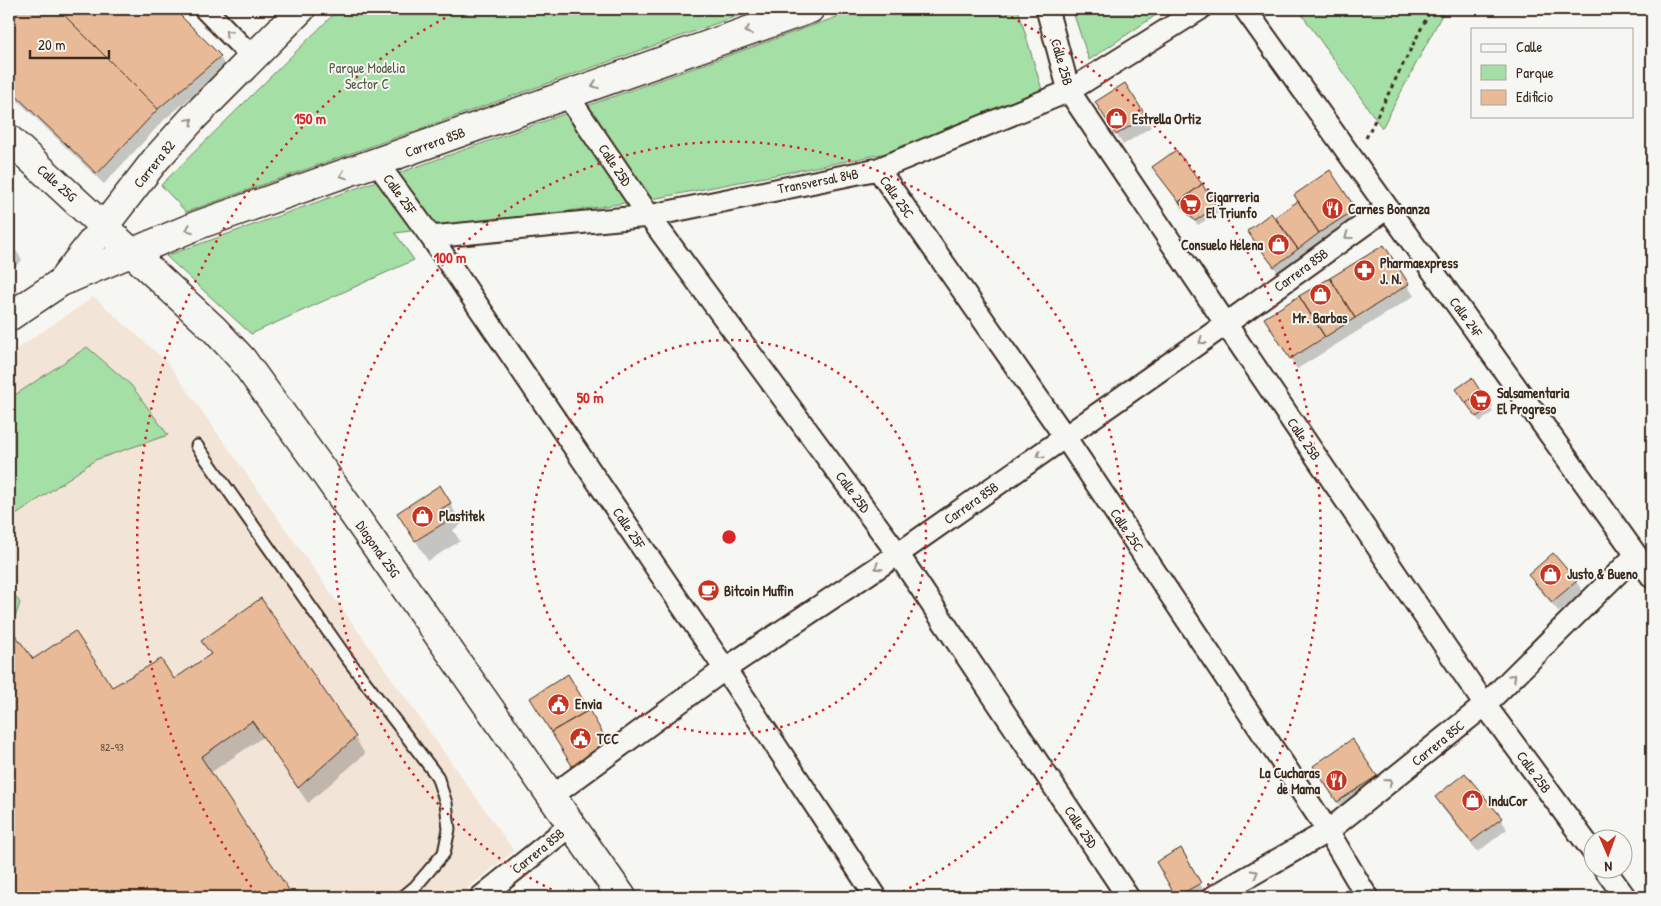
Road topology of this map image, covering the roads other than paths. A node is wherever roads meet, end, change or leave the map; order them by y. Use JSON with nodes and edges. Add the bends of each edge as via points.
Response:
{"nodes":[{"id":1,"x":205,"y":9,"type":"edge"},
{"id":2,"x":301,"y":9,"type":"edge"},
{"id":3,"x":810,"y":9,"type":"edge"},
{"id":4,"x":1047,"y":9,"type":"edge"},
{"id":5,"x":1200,"y":9,"type":"edge"},
{"id":6,"x":1245,"y":9,"type":"edge"},
{"id":7,"x":252,"y":57,"type":"junction"},
{"id":8,"x":1069,"y":91,"type":"junction"},
{"id":9,"x":567,"y":95,"type":"junction"},
{"id":10,"x":9,"y":139,"type":"edge"},
{"id":11,"x":377,"y":163,"type":"junction"},
{"id":12,"x":878,"y":169,"type":"junction"},
{"id":13,"x":1387,"y":208,"type":"junction"},
{"id":14,"x":649,"y":216,"type":"junction"},
{"id":15,"x":104,"y":226,"type":"junction"},
{"id":16,"x":431,"y":237,"type":"junction"},
{"id":17,"x":133,"y":252,"type":"junction"},
{"id":18,"x":61,"y":282,"type":"junction"},
{"id":19,"x":9,"y":317,"type":"edge"},
{"id":20,"x":1226,"y":324,"type":"junction"},
{"id":21,"x":1065,"y":437,"type":"junction"},
{"id":22,"x":197,"y":446,"type":"dead end"},
{"id":23,"x":898,"y":554,"type":"junction"},
{"id":24,"x":1636,"y":555,"type":"junction"},
{"id":25,"x":1652,"y":578,"type":"edge"},
{"id":26,"x":725,"y":669,"type":"junction"},
{"id":27,"x":1485,"y":705,"type":"junction"},
{"id":28,"x":552,"y":796,"type":"junction"},
{"id":29,"x":572,"y":824,"type":"junction"},
{"id":30,"x":1328,"y":831,"type":"junction"},
{"id":31,"x":1584,"y":839,"type":"edge"},
{"id":32,"x":1611,"y":878,"type":"edge"},
{"id":33,"x":403,"y":897,"type":"edge"},
{"id":34,"x":481,"y":897,"type":"edge"},
{"id":35,"x":622,"y":897,"type":"edge"},
{"id":36,"x":876,"y":897,"type":"edge"},
{"id":37,"x":1128,"y":897,"type":"edge"},
{"id":38,"x":1213,"y":897,"type":"edge"},
{"id":39,"x":1367,"y":897,"type":"edge"},
{"id":40,"x":1625,"y":897,"type":"edge"}],
"edges":[{"from":7,"to":1,"type":"street","one_way":true},
{"from":2,"to":7,"type":"street","name":"Carrera 82"},
{"from":3,"to":9,"type":"street","name":"Carrera 85B","one_way":true},
{"from":4,"to":8,"type":"street","name":"Calle 25B"},
{"from":5,"to":8,"type":"street","name":"Transversal 84B"},
{"from":6,"to":13,"type":"street","name":"Calle 24F"},
{"from":15,"to":7,"type":"street","name":"Carrera 82","one_way":true,"via":[[156,159]]},
{"from":8,"to":12,"type":"street","name":"Transversal 84B"},
{"from":8,"to":20,"type":"street","name":"Calle 25B"},
{"from":9,"to":11,"type":"street","name":"Carrera 85B"},
{"from":9,"to":14,"type":"street","name":"Calle 25D"},
{"from":10,"to":15,"type":"street","name":"Calle 25G"},
{"from":11,"to":16,"type":"street","name":"Calle 25F"},
{"from":11,"to":17,"type":"street","name":"Carrera 85B","one_way":true,"via":[[198,225]]},
{"from":12,"to":14,"type":"street","name":"Transversal 84B"},
{"from":12,"to":21,"type":"street","name":"Calle 25C"},
{"from":13,"to":20,"type":"street","name":"Carrera 85B","one_way":true},
{"from":13,"to":24,"type":"street","name":"Calle 24F"},
{"from":14,"to":16,"type":"street","name":"Transversal 84B"},
{"from":14,"to":23,"type":"street","name":"Calle 25D"},
{"from":15,"to":17,"type":"street","name":"Diagonal 25G"},
{"from":15,"to":18,"type":"street","name":"Carrera 82"},
{"from":16,"to":26,"type":"street","name":"Calle 25F"},
{"from":17,"to":18,"type":"street","name":"Carrera 85B"},
{"from":17,"to":28,"type":"street","name":"Diagonal 25G","via":[[242,359]]},
{"from":18,"to":19,"type":"street","name":"Carrera 82"},
{"from":20,"to":21,"type":"street","name":"Carrera 85B","one_way":true},
{"from":20,"to":27,"type":"street","name":"Calle 25B"},
{"from":21,"to":23,"type":"street","name":"Carrera 85B","one_way":true},
{"from":21,"to":30,"type":"street","name":"Calle 25C"},
{"from":22,"to":33,"type":"lane","via":[[346,656],[437,776],[446,803],[449,829],[444,853]]},
{"from":23,"to":26,"type":"street","name":"Carrera 85B","one_way":true},
{"from":23,"to":37,"type":"street","name":"Calle 25D"},
{"from":24,"to":25,"type":"street","name":"Calle 24F"},
{"from":27,"to":24,"type":"street","name":"Carrera 85C","one_way":true},
{"from":26,"to":28,"type":"street","name":"Carrera 85B"},
{"from":26,"to":36,"type":"street","name":"Calle 25F"},
{"from":30,"to":27,"type":"street","name":"Carrera 85C","one_way":true},
{"from":27,"to":31,"type":"street","name":"Calle 25B"},
{"from":28,"to":29,"type":"street","name":"Diagonal 25G"},
{"from":29,"to":34,"type":"street","name":"Carrera 85B"},
{"from":29,"to":35,"type":"street","name":"Diagonal 25G"},
{"from":38,"to":30,"type":"street","name":"Carrera 85C","one_way":true},
{"from":30,"to":39,"type":"street","name":"Calle 25C"},
{"from":32,"to":40,"type":"street"}]}
